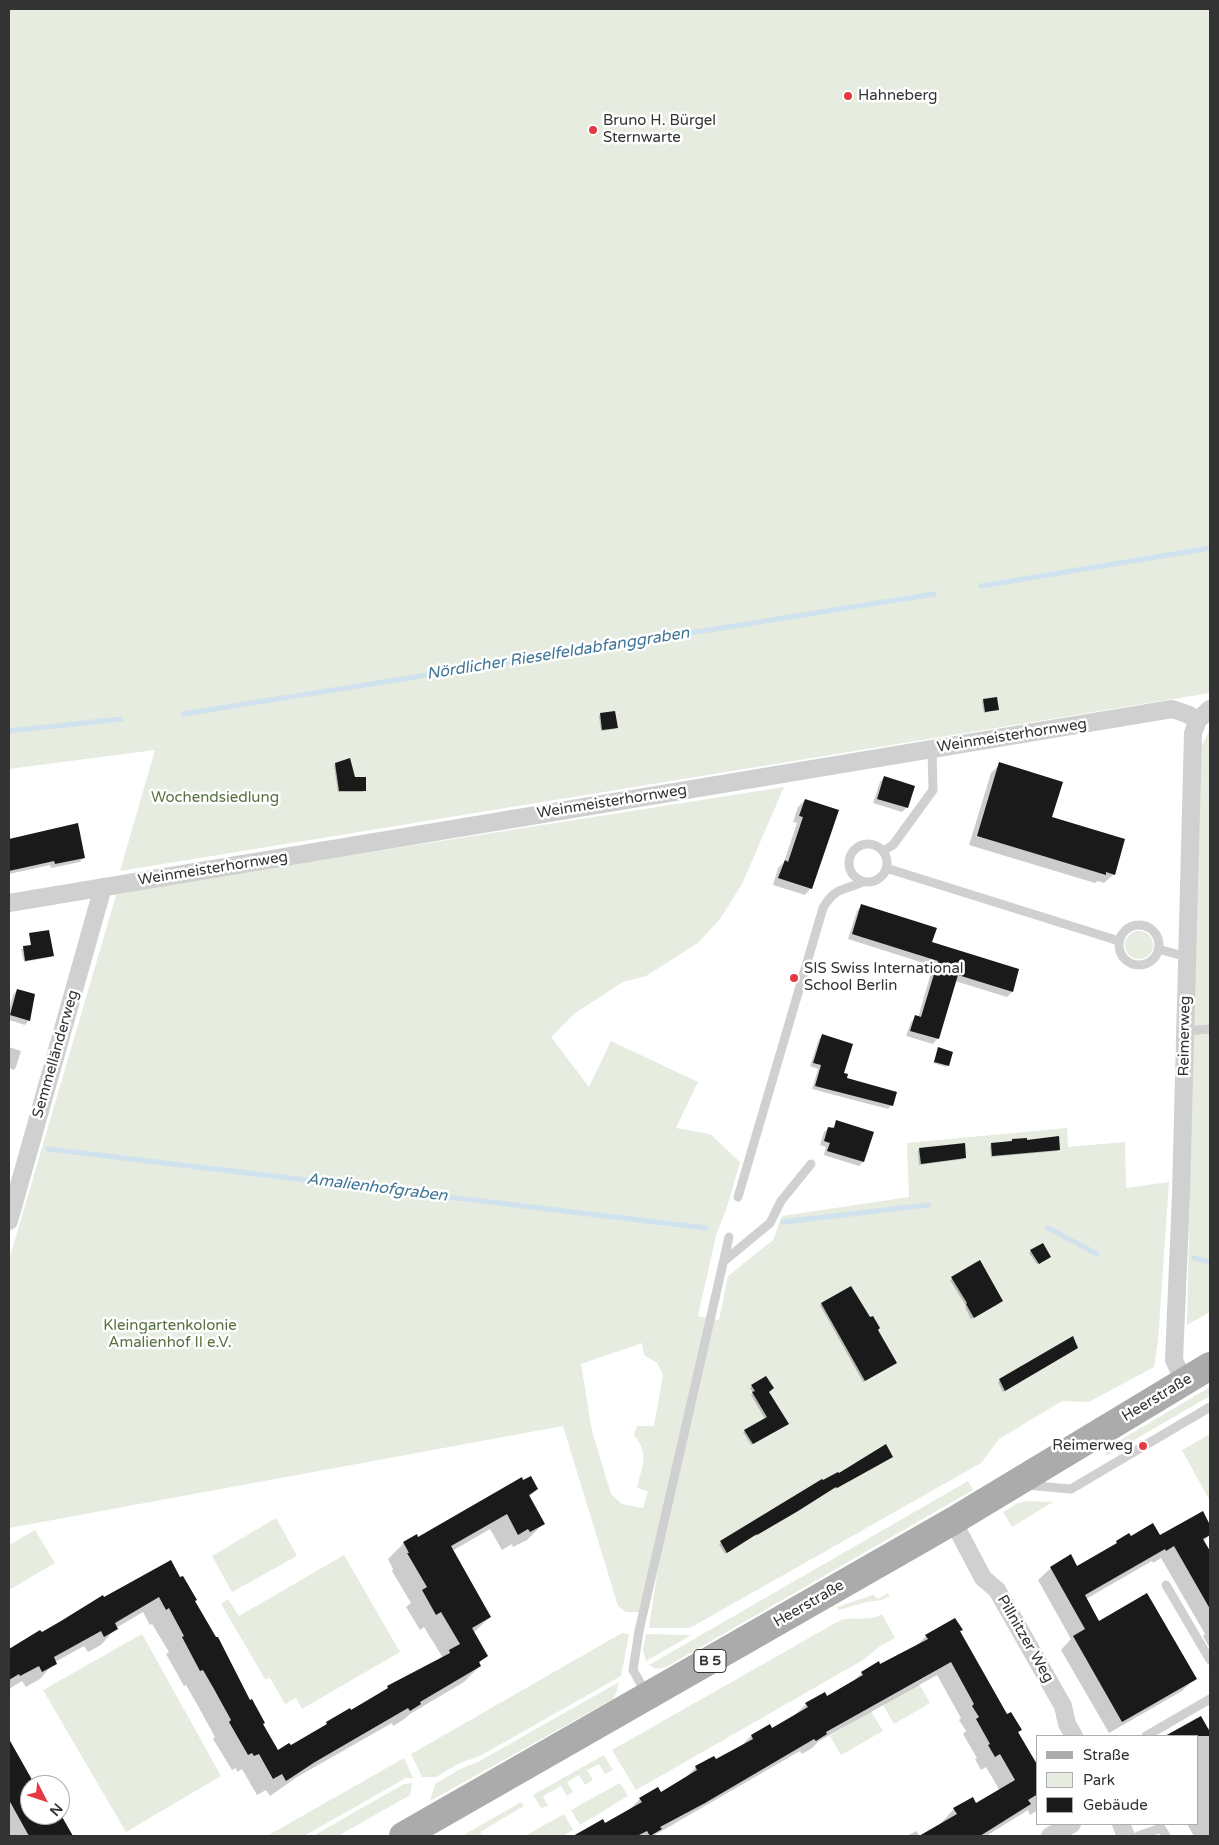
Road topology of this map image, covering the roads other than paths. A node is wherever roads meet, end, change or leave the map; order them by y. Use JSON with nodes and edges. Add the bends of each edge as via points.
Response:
{"nodes":[{"id":1,"x":1204,"y":715,"type":"edge"},
{"id":2,"x":932,"y":749,"type":"junction"},
{"id":3,"x":883,"y":851,"type":"junction"},
{"id":4,"x":886,"y":868,"type":"junction"},
{"id":5,"x":863,"y":882,"type":"junction"},
{"id":6,"x":104,"y":887,"type":"junction"},
{"id":7,"x":9,"y":903,"type":"edge"},
{"id":8,"x":1119,"y":941,"type":"junction"},
{"id":9,"x":1158,"y":950,"type":"junction"},
{"id":10,"x":1187,"y":957,"type":"junction"},
{"id":11,"x":1210,"y":1029,"type":"edge"},
{"id":12,"x":1185,"y":1031,"type":"junction"},
{"id":13,"x":811,"y":1164,"type":"dead end"},
{"id":14,"x":738,"y":1197,"type":"dead end"},
{"id":15,"x":9,"y":1221,"type":"edge"},
{"id":16,"x":729,"y":1237,"type":"dead end"},
{"id":17,"x":723,"y":1262,"type":"junction"},
{"id":18,"x":1210,"y":1366,"type":"edge"},
{"id":19,"x":1184,"y":1381,"type":"junction"},
{"id":20,"x":1210,"y":1407,"type":"edge"},
{"id":21,"x":1015,"y":1484,"type":"junction"},
{"id":22,"x":953,"y":1522,"type":"junction"},
{"id":23,"x":1166,"y":1585,"type":"dead end"},
{"id":24,"x":1210,"y":1660,"type":"edge"},
{"id":25,"x":648,"y":1696,"type":"junction"},
{"id":26,"x":1210,"y":1700,"type":"edge"},
{"id":27,"x":1073,"y":1735,"type":"edge"},
{"id":28,"x":1148,"y":1735,"type":"edge"},
{"id":29,"x":1070,"y":1825,"type":"edge"},
{"id":30,"x":403,"y":1836,"type":"edge"},
{"id":31,"x":1050,"y":1836,"type":"edge"},
{"id":32,"x":1138,"y":1836,"type":"edge"},
{"id":33,"x":1166,"y":1836,"type":"edge"}],
"edges":[{"from":1,"to":2,"type":"street","name":"Weinmeisterhornweg","via":[[1172,710]]},
{"from":1,"to":10,"type":"street","name":"Reimerweg","via":[[1192,732]]},
{"from":2,"to":3,"type":"lane","via":[[933,790],[892,845]]},
{"from":2,"to":6,"type":"street","name":"Weinmeisterhornweg"},
{"from":3,"to":4,"type":"lane"},
{"from":3,"to":5,"type":"lane","via":[[872,844],[859,846],[850,856],[849,869]]},
{"from":4,"to":5,"type":"lane","via":[[875,881]]},
{"from":4,"to":8,"type":"lane"},
{"from":5,"to":14,"type":"lane","via":[[837,891],[823,908]]},
{"from":6,"to":7,"type":"street","name":"Weinmeisterhornweg"},
{"from":6,"to":15,"type":"street","name":"Semmelländerweg"},
{"from":8,"to":9,"type":"lane","via":[[1122,956],[1132,964],[1146,964]]},
{"from":8,"to":9,"type":"lane","via":[[1129,928],[1141,925],[1157,936]]},
{"from":9,"to":10,"type":"lane"},
{"from":10,"to":12,"type":"street","name":"Reimerweg"},
{"from":11,"to":12,"type":"lane"},
{"from":12,"to":19,"type":"street","name":"Reimerweg","via":[[1174,1360]]},
{"from":13,"to":17,"type":"lane","via":[[781,1201],[770,1223]]},
{"from":16,"to":17,"type":"lane"},
{"from":17,"to":25,"type":"lane","via":[[639,1631],[633,1670]]},
{"from":18,"to":19,"type":"main road","name":"Heerstraße","number":"B 5"},
{"from":19,"to":21,"type":"main road","name":"Heerstraße","number":"B 5"},
{"from":20,"to":21,"type":"lane","via":[[1070,1489]]},
{"from":21,"to":22,"type":"main road","name":"Heerstraße","number":"B 5"},
{"from":22,"to":25,"type":"main road","name":"Heerstraße","number":"B 5"},
{"from":22,"to":27,"type":"street","name":"Pillnitzer Weg","via":[[983,1578],[997,1590],[1064,1706],[1067,1724]]},
{"from":23,"to":24,"type":"lane"},
{"from":25,"to":30,"type":"main road","name":"Heerstraße","number":"B 5"},
{"from":26,"to":28,"type":"lane"},
{"from":29,"to":31,"type":"street"},
{"from":32,"to":33,"type":"lane","via":[[1161,1828]]}]}
